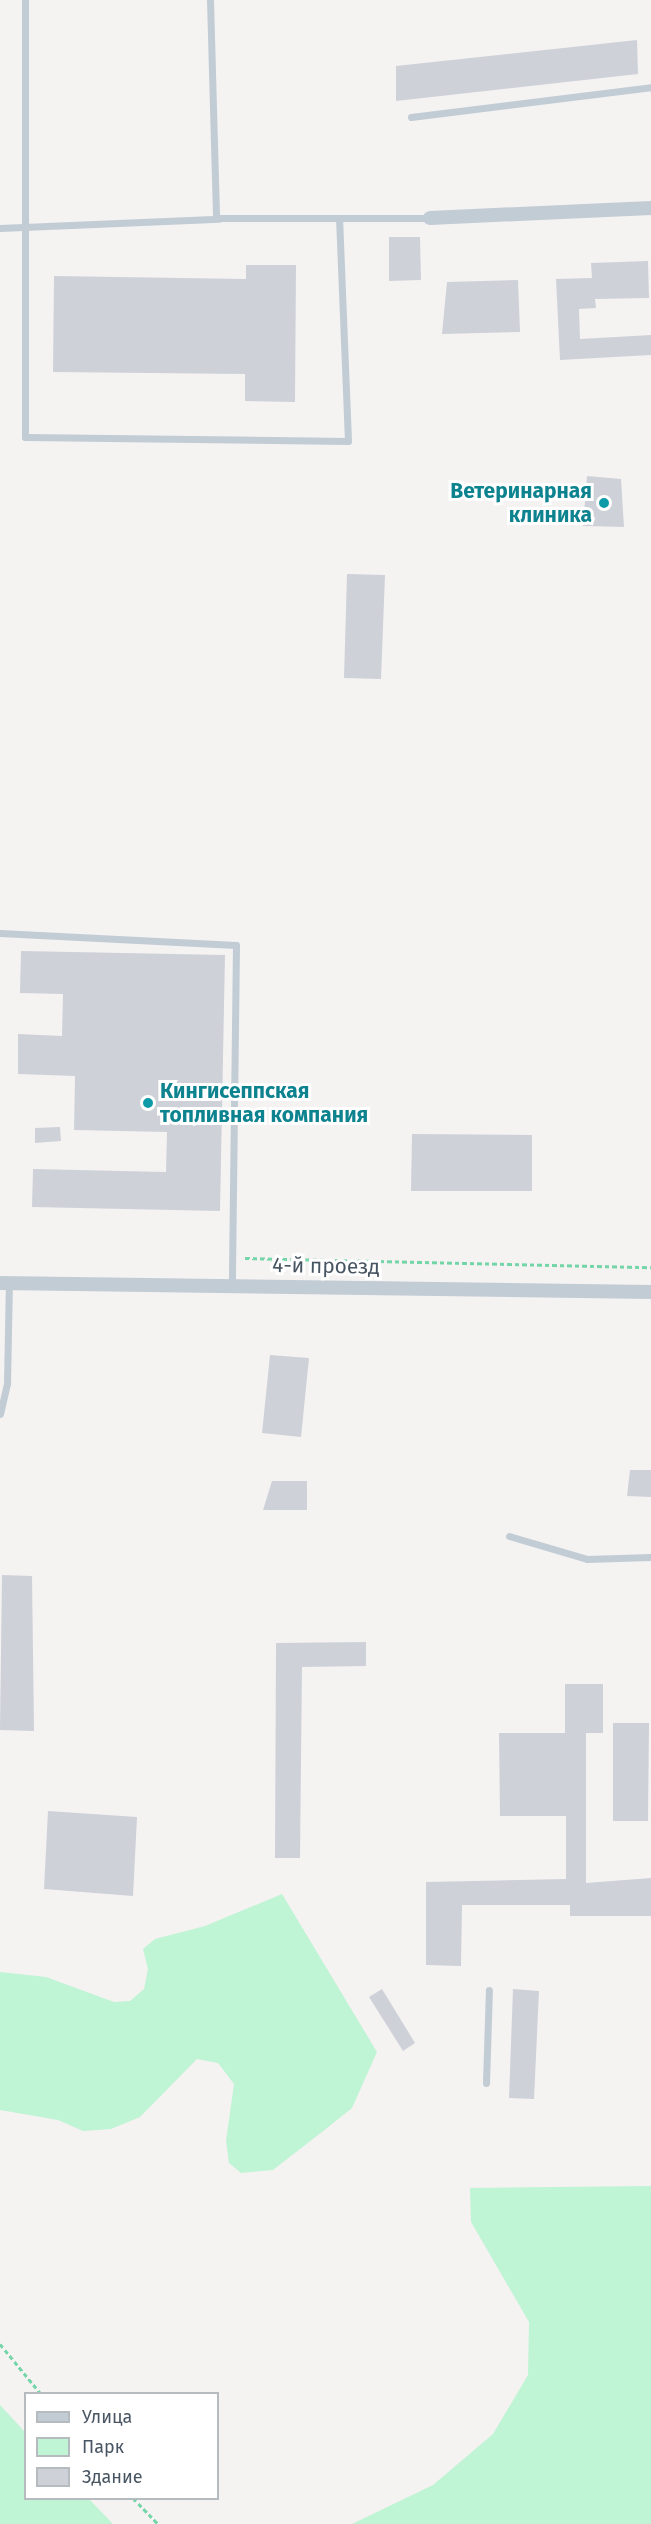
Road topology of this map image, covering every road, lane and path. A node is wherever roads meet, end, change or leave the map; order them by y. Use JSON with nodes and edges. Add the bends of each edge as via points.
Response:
{"nodes":[{"id":1,"x":25,"y":0,"type":"edge"},
{"id":2,"x":210,"y":0,"type":"edge"},
{"id":3,"x":651,"y":87,"type":"edge"},
{"id":4,"x":411,"y":117,"type":"dead end"},
{"id":5,"x":651,"y":208,"type":"edge"},
{"id":6,"x":430,"y":218,"type":"joint"},
{"id":7,"x":225,"y":219,"type":"junction"},
{"id":8,"x":339,"y":221,"type":"junction"},
{"id":9,"x":0,"y":228,"type":"edge"},
{"id":10,"x":26,"y":230,"type":"junction"},
{"id":11,"x":0,"y":933,"type":"edge"},
{"id":12,"x":231,"y":1258,"type":"junction"},
{"id":13,"x":651,"y":1268,"type":"edge"},
{"id":14,"x":5,"y":1283,"type":"edge"},
{"id":15,"x":232,"y":1286,"type":"junction"},
{"id":16,"x":651,"y":1292,"type":"edge"},
{"id":17,"x":0,"y":1414,"type":"edge"},
{"id":18,"x":509,"y":1536,"type":"dead end"},
{"id":19,"x":651,"y":1557,"type":"edge"},
{"id":20,"x":489,"y":1989,"type":"dead end"},
{"id":21,"x":486,"y":2083,"type":"dead end"},
{"id":22,"x":0,"y":2344,"type":"edge"},
{"id":23,"x":39,"y":2392,"type":"edge"},
{"id":24,"x":134,"y":2500,"type":"edge"},
{"id":25,"x":158,"y":2524,"type":"edge"}],
"edges":[{"from":1,"to":10,"type":"lane"},
{"from":2,"to":7,"type":"lane","via":[[216,218]]},
{"from":3,"to":4,"type":"lane"},
{"from":5,"to":6,"type":"street"},
{"from":6,"to":8,"type":"lane"},
{"from":7,"to":8,"type":"lane"},
{"from":7,"to":10,"type":"lane"},
{"from":8,"to":10,"type":"lane","via":[[348,441],[25,437]]},
{"from":9,"to":10,"type":"lane"},
{"from":11,"to":12,"type":"lane","via":[[236,945]]},
{"from":12,"to":13,"type":"path"},
{"from":12,"to":15,"type":"lane"},
{"from":14,"to":15,"type":"street","name":"4-й проезд"},
{"from":14,"to":17,"type":"lane","via":[[6,1383]]},
{"from":15,"to":16,"type":"street","name":"4-й проезд"},
{"from":18,"to":19,"type":"lane","via":[[587,1558]]},
{"from":20,"to":21,"type":"lane"},
{"from":22,"to":23,"type":"path"},
{"from":24,"to":25,"type":"path"}]}
